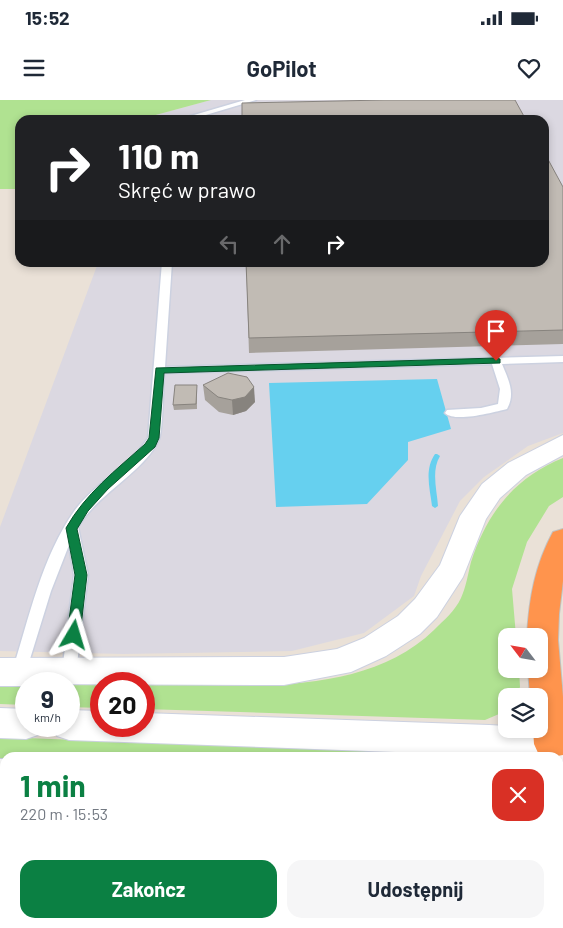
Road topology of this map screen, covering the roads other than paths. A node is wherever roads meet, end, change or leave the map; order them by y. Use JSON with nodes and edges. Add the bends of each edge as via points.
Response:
{"nodes":[{"id":1,"x":253,"y":100,"type":"edge"},
{"id":2,"x":199,"y":115,"type":"edge"},
{"id":3,"x":167,"y":267,"type":"edge"},
{"id":4,"x":563,"y":359,"type":"edge"},
{"id":5,"x":496,"y":361,"type":"junction"},
{"id":6,"x":160,"y":370,"type":"junction"},
{"id":7,"x":451,"y":413,"type":"dead end"},
{"id":8,"x":563,"y":444,"type":"edge"},
{"id":9,"x":72,"y":528,"type":"junction"},
{"id":10,"x":563,"y":540,"type":"edge"},
{"id":11,"x":10,"y":672,"type":"edge"},
{"id":12,"x":70,"y":672,"type":"joint"},
{"id":13,"x":0,"y":723,"type":"edge"},
{"id":14,"x":15,"y":724,"type":"edge"},
{"id":15,"x":80,"y":726,"type":"edge"},
{"id":16,"x":559,"y":748,"type":"edge"}],
"edges":[{"from":1,"to":2,"type":"lane"},
{"from":3,"to":6,"type":"lane"},
{"from":4,"to":5,"type":"lane"},
{"from":5,"to":6,"type":"lane"},
{"from":5,"to":7,"type":"lane","via":[[506,390],[503,406],[482,412]]},
{"from":6,"to":9,"type":"lane","via":[[154,438],[149,447],[104,486],[84,508]]},
{"from":8,"to":12,"type":"street","via":[[517,469],[491,491],[474,516],[453,569],[426,608],[409,626],[375,647],[340,662],[284,671]]},
{"from":9,"to":11,"type":"lane","via":[[52,567]]},
{"from":9,"to":12,"type":"lane","via":[[81,575]]},
{"from":10,"to":16,"type":"highway","via":[[550,567],[542,620]]},
{"from":13,"to":14,"type":"street"},
{"from":15,"to":16,"type":"street"}]}
